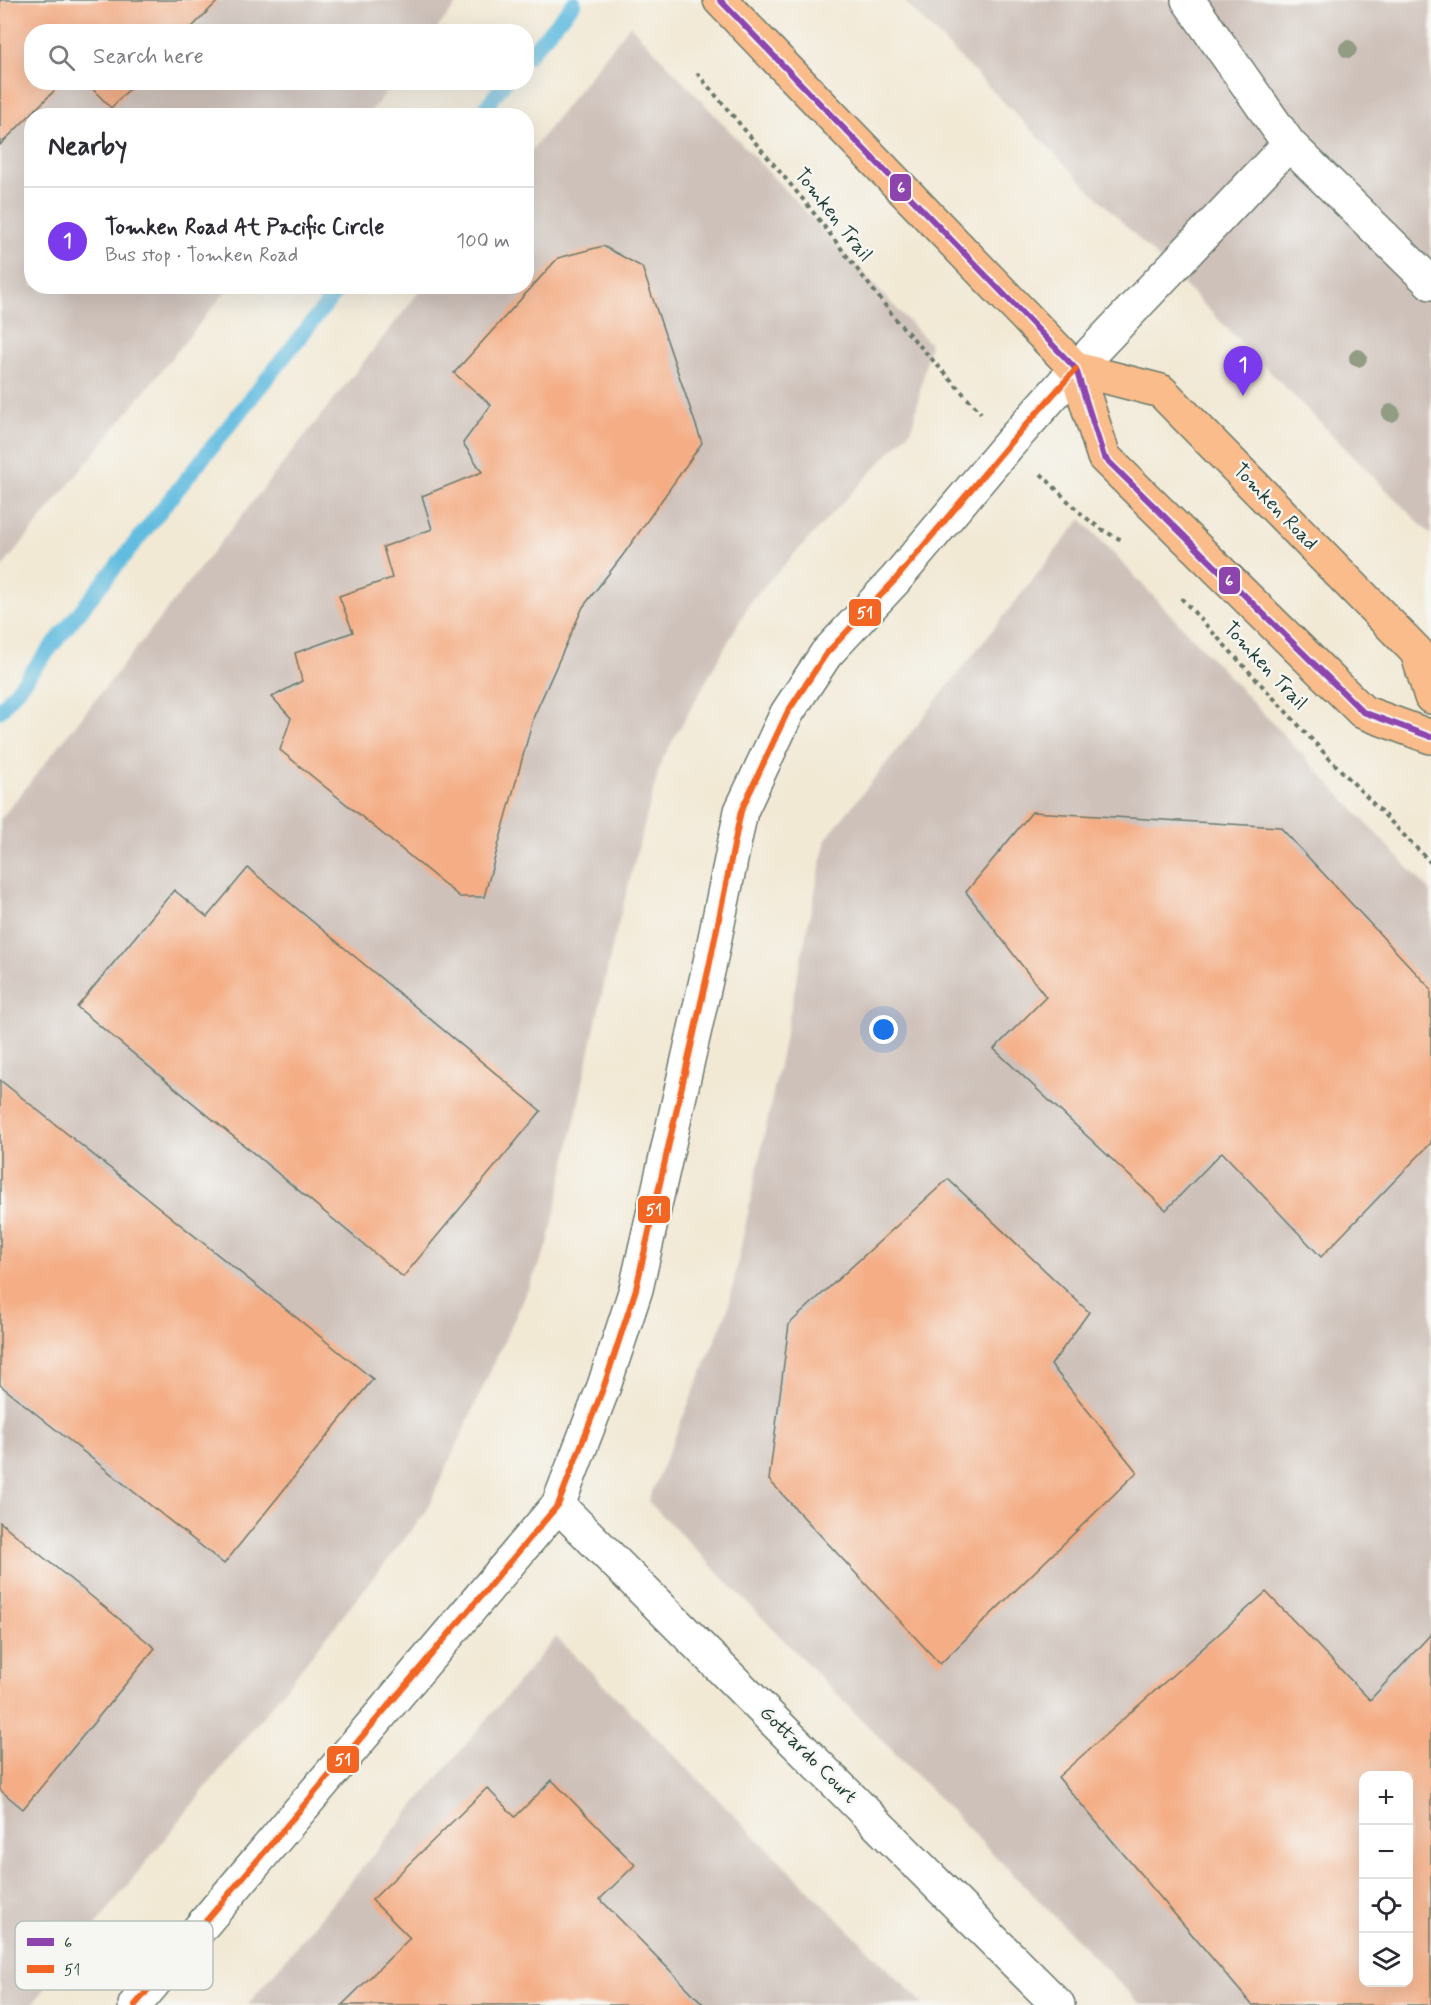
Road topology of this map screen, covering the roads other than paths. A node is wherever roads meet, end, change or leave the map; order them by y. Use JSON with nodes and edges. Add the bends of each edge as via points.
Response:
{"nodes":[{"id":1,"x":720,"y":0,"type":"edge"},
{"id":2,"x":1188,"y":0,"type":"edge"},
{"id":3,"x":1289,"y":144,"type":"junction"},
{"id":4,"x":1431,"y":283,"type":"edge"},
{"id":5,"x":1076,"y":369,"type":"junction"},
{"id":6,"x":1431,"y":697,"type":"edge"},
{"id":7,"x":1431,"y":737,"type":"edge"},
{"id":8,"x":558,"y":1505,"type":"junction"},
{"id":9,"x":206,"y":1921,"type":"edge"},
{"id":10,"x":148,"y":1990,"type":"edge"},
{"id":11,"x":135,"y":2005,"type":"edge"},
{"id":12,"x":1058,"y":2005,"type":"edge"}],
"edges":[{"from":1,"to":5,"type":"main road"},
{"from":2,"to":3,"type":"street"},
{"from":3,"to":4,"type":"street"},
{"from":3,"to":5,"type":"street"},
{"from":5,"to":6,"type":"main road","name":"Tomken Road","via":[[1161,391],[1417,652]]},
{"from":5,"to":7,"type":"main road","via":[[1104,457],[1363,712]]},
{"from":5,"to":8,"type":"street","via":[[826,654],[787,713],[741,811],[636,1289]]},
{"from":8,"to":9,"type":"street"},
{"from":8,"to":12,"type":"street","name":"Gottardo Court"},
{"from":10,"to":11,"type":"street"}]}
